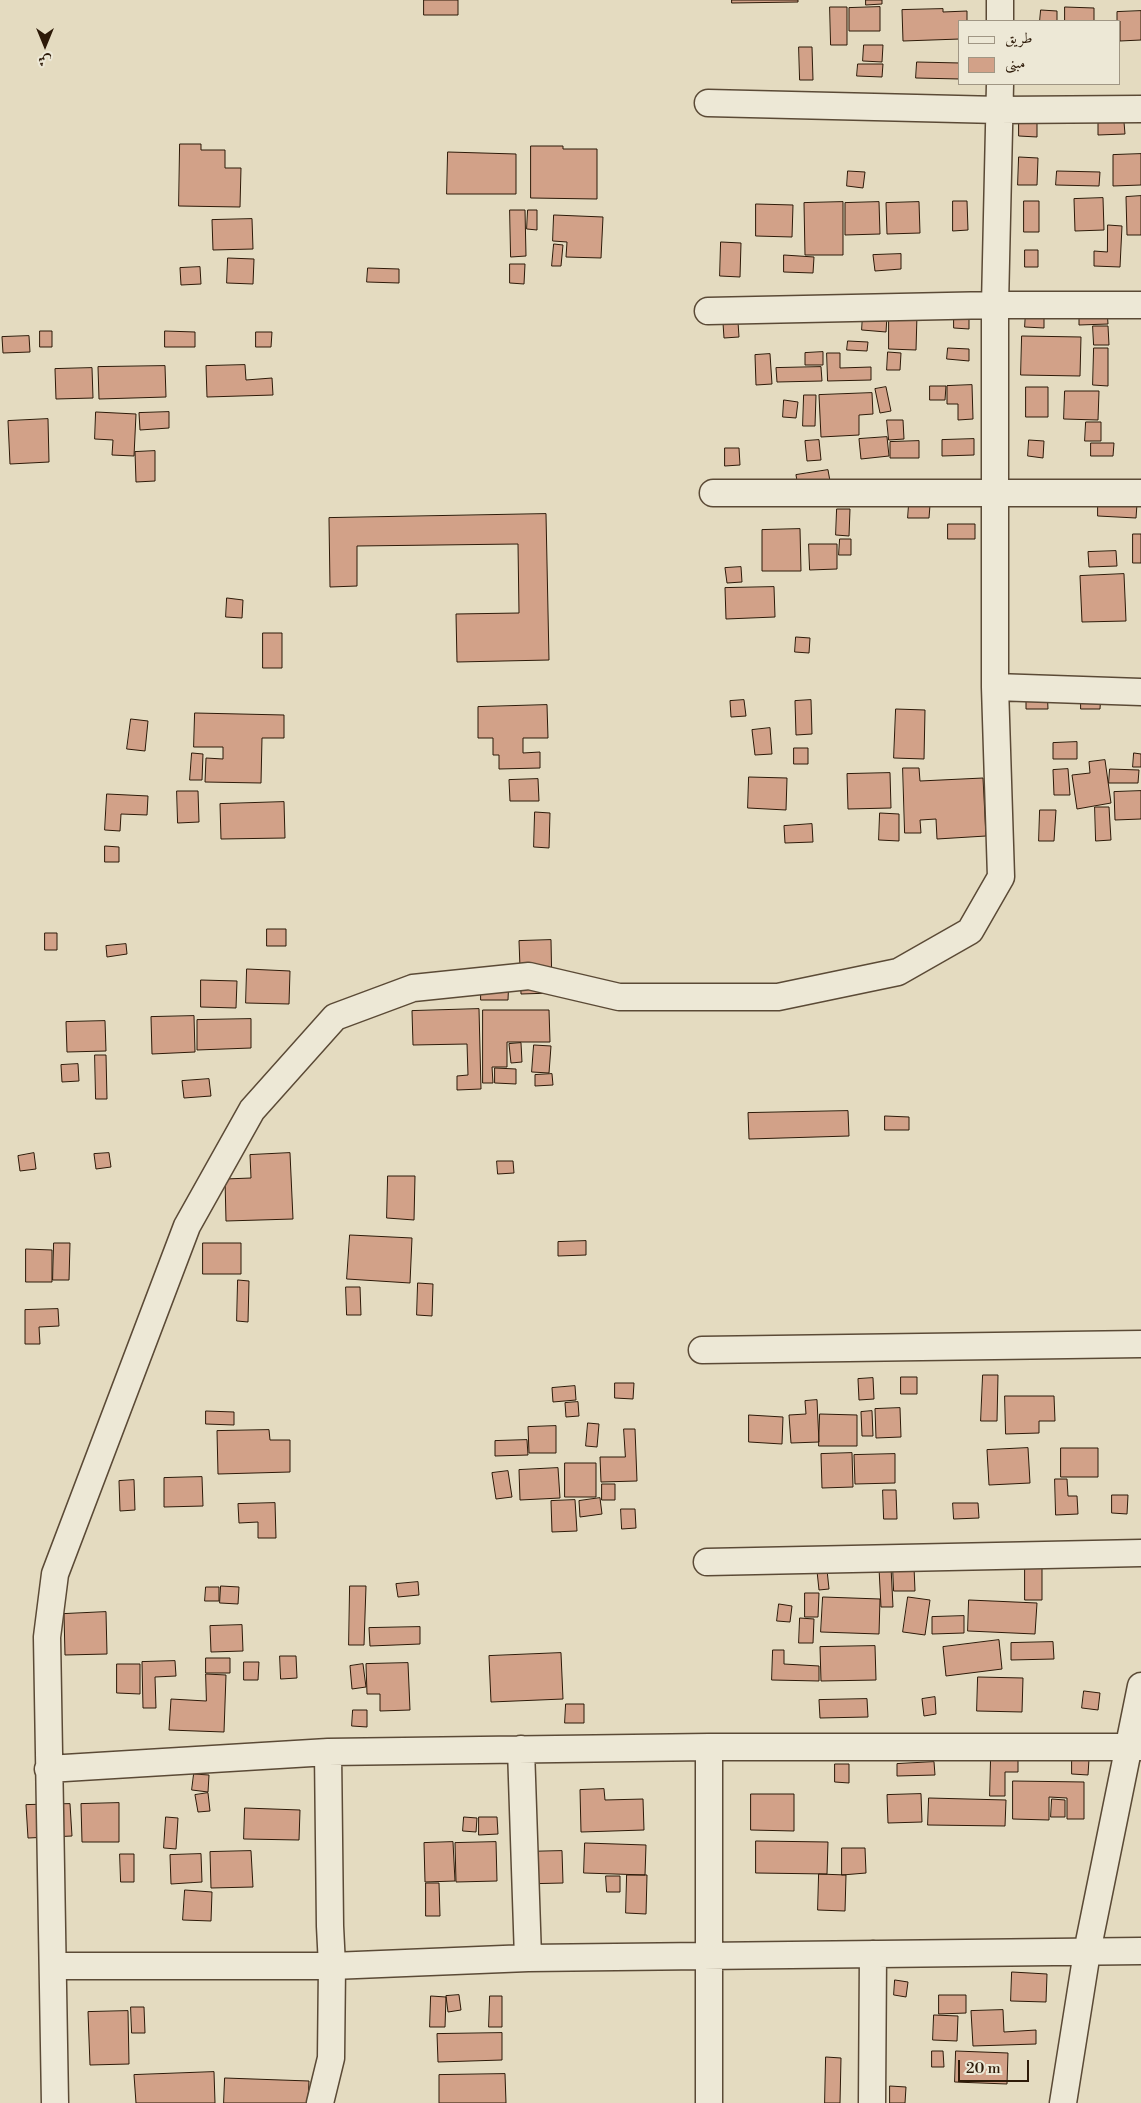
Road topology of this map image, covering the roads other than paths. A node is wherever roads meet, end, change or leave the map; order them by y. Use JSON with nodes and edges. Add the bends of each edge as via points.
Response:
{"nodes":[{"id":1,"x":1000,"y":0,"type":"edge"},
{"id":2,"x":1000,"y":20,"type":"edge"},
{"id":3,"x":1000,"y":85,"type":"edge"},
{"id":4,"x":708,"y":103,"type":"dead end"},
{"id":5,"x":1141,"y":109,"type":"edge"},
{"id":6,"x":999,"y":110,"type":"junction"},
{"id":7,"x":995,"y":305,"type":"junction"},
{"id":8,"x":1141,"y":305,"type":"edge"},
{"id":9,"x":708,"y":311,"type":"dead end"},
{"id":10,"x":713,"y":493,"type":"dead end"},
{"id":11,"x":995,"y":493,"type":"junction"},
{"id":12,"x":1141,"y":493,"type":"edge"},
{"id":13,"x":995,"y":687,"type":"junction"},
{"id":14,"x":1141,"y":692,"type":"edge"},
{"id":15,"x":1141,"y":1344,"type":"edge"},
{"id":16,"x":702,"y":1350,"type":"dead end"},
{"id":17,"x":1141,"y":1553,"type":"edge"},
{"id":18,"x":707,"y":1562,"type":"dead end"},
{"id":19,"x":1141,"y":1686,"type":"edge"},
{"id":20,"x":709,"y":1747,"type":"junction"},
{"id":21,"x":1134,"y":1747,"type":"edge"},
{"id":22,"x":521,"y":1749,"type":"junction"},
{"id":23,"x":328,"y":1752,"type":"junction"},
{"id":24,"x":48,"y":1769,"type":"junction"},
{"id":25,"x":1141,"y":1951,"type":"edge"},
{"id":26,"x":1087,"y":1952,"type":"junction"},
{"id":27,"x":873,"y":1954,"type":"junction"},
{"id":28,"x":711,"y":1955,"type":"junction"},
{"id":29,"x":528,"y":1958,"type":"junction"},
{"id":30,"x":54,"y":1966,"type":"junction"},
{"id":31,"x":332,"y":1966,"type":"junction"},
{"id":32,"x":55,"y":2103,"type":"edge"},
{"id":33,"x":320,"y":2103,"type":"edge"},
{"id":34,"x":709,"y":2103,"type":"edge"},
{"id":35,"x":872,"y":2103,"type":"edge"},
{"id":36,"x":1063,"y":2103,"type":"edge"}],
"edges":[{"from":1,"to":2,"type":"street"},
{"from":3,"to":6,"type":"street"},
{"from":4,"to":6,"type":"street"},
{"from":5,"to":6,"type":"street"},
{"from":6,"to":7,"type":"street"},
{"from":7,"to":8,"type":"street"},
{"from":7,"to":9,"type":"street"},
{"from":7,"to":11,"type":"street"},
{"from":10,"to":11,"type":"street"},
{"from":11,"to":12,"type":"street"},
{"from":11,"to":13,"type":"street"},
{"from":13,"to":14,"type":"street"},
{"from":13,"to":24,"type":"street","via":[[1001,877],[970,931],[898,972],[778,997],[619,997],[529,976],[413,988],[335,1017],[252,1110],[186,1226],[55,1574],[47,1637]]},
{"from":15,"to":16,"type":"street"},
{"from":17,"to":18,"type":"street"},
{"from":19,"to":21,"type":"street"},
{"from":20,"to":21,"type":"street"},
{"from":20,"to":22,"type":"street"},
{"from":20,"to":28,"type":"street"},
{"from":21,"to":26,"type":"street"},
{"from":22,"to":23,"type":"street"},
{"from":22,"to":29,"type":"street"},
{"from":23,"to":24,"type":"street"},
{"from":23,"to":31,"type":"street"},
{"from":24,"to":30,"type":"street"},
{"from":25,"to":26,"type":"street"},
{"from":26,"to":27,"type":"street"},
{"from":26,"to":36,"type":"street"},
{"from":27,"to":28,"type":"street"},
{"from":27,"to":35,"type":"street"},
{"from":28,"to":29,"type":"street"},
{"from":28,"to":34,"type":"street"},
{"from":29,"to":31,"type":"street"},
{"from":30,"to":31,"type":"street"},
{"from":30,"to":32,"type":"street"},
{"from":31,"to":33,"type":"street","via":[[331,2058]]}]}
